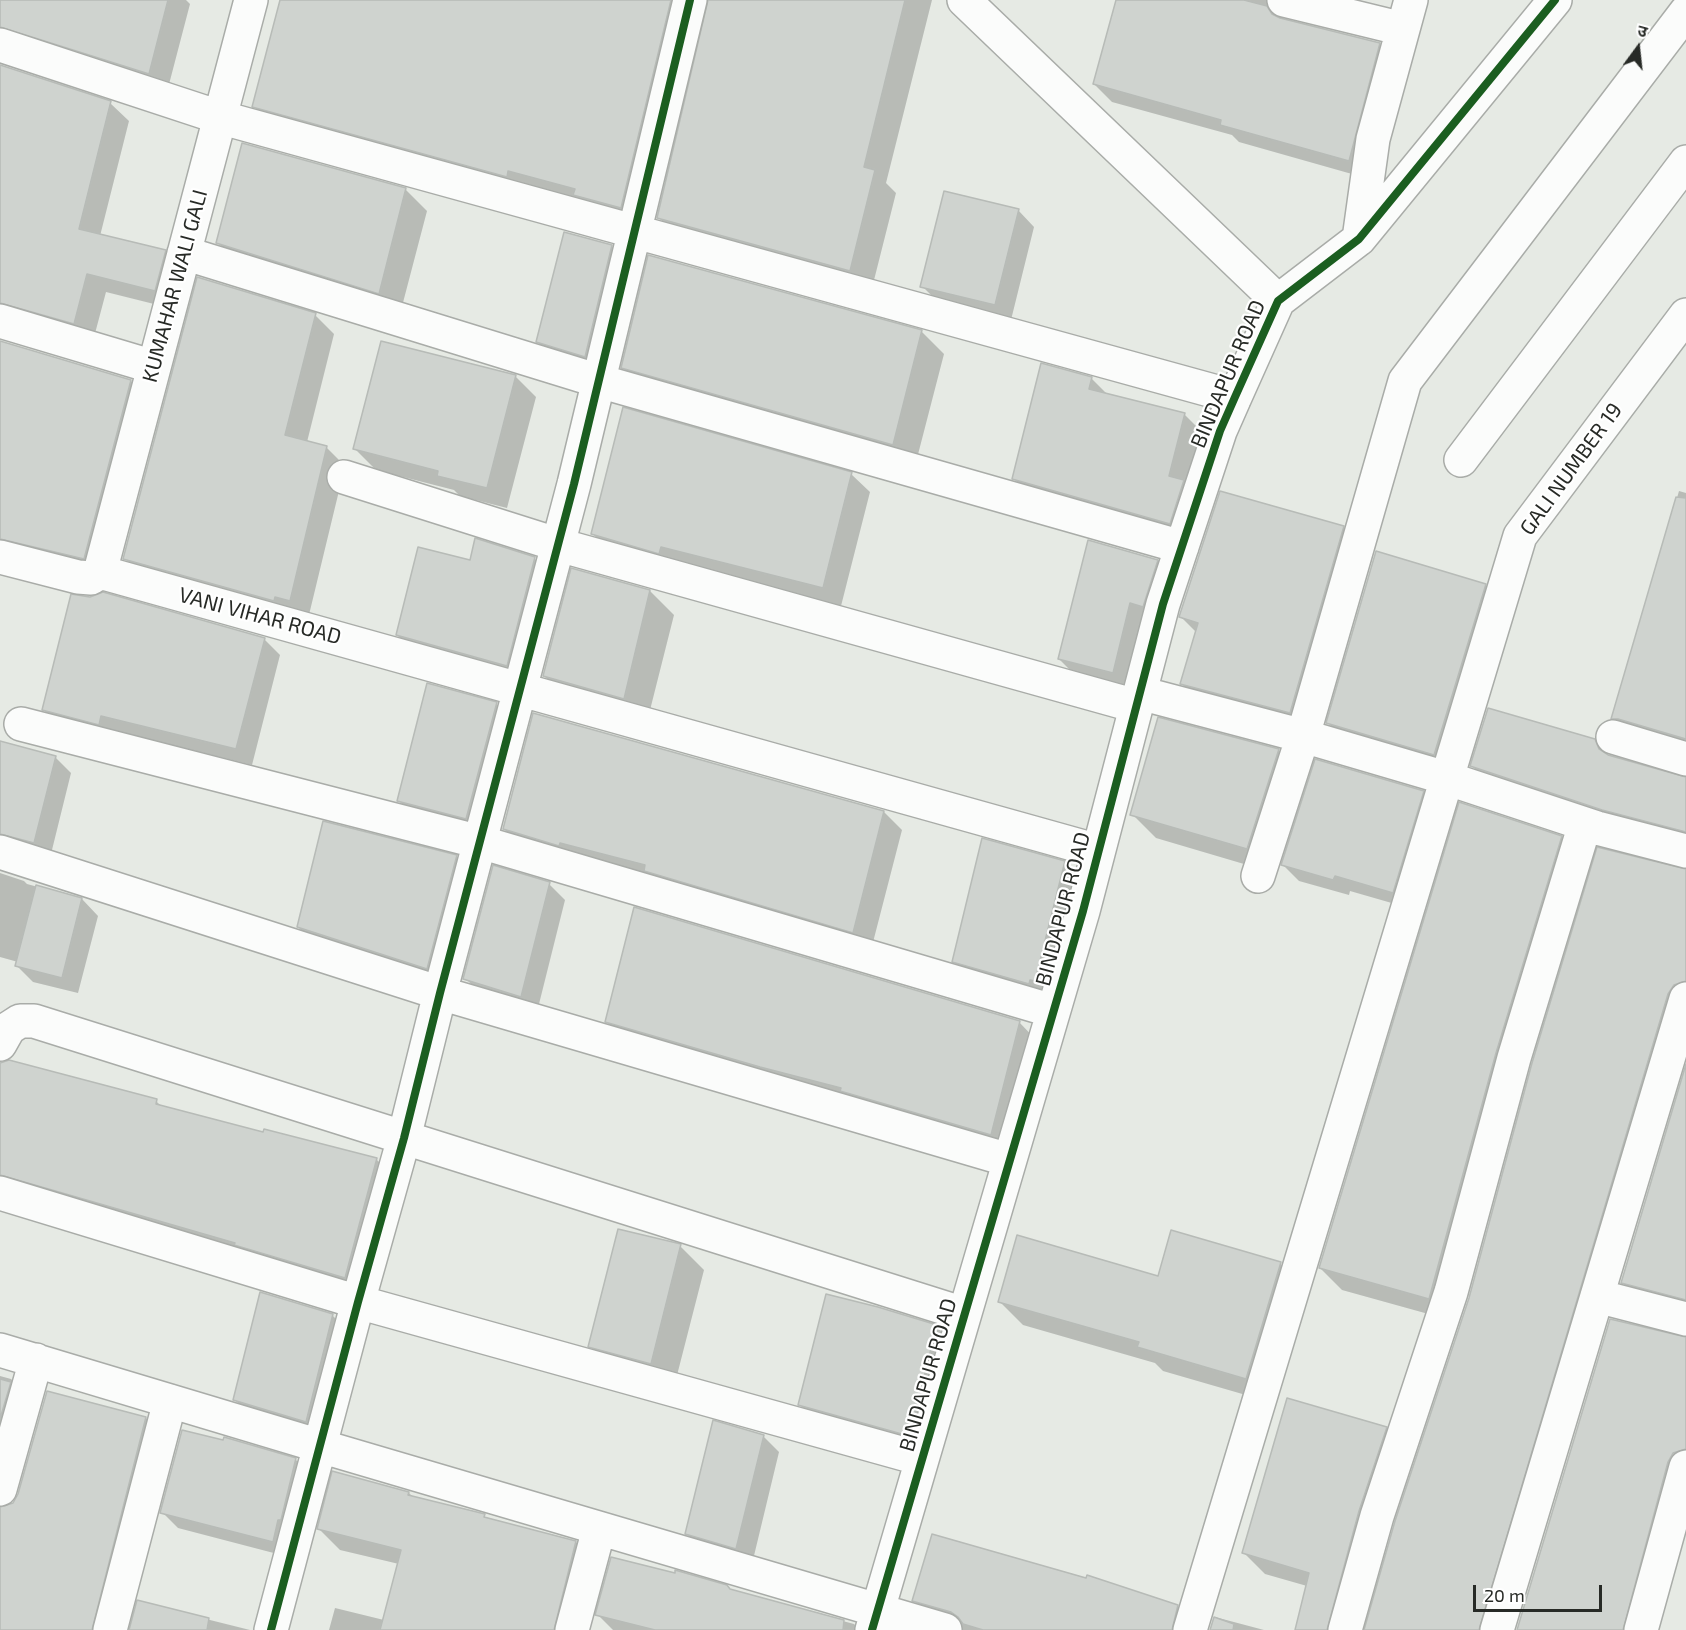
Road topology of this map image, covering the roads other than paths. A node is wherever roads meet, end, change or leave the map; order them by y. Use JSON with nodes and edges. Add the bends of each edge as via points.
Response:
{"nodes":[{"id":1,"x":250,"y":0,"type":"edge"},
{"id":2,"x":690,"y":0,"type":"edge"},
{"id":3,"x":964,"y":0,"type":"edge"},
{"id":4,"x":1284,"y":0,"type":"edge"},
{"id":5,"x":1555,"y":0,"type":"edge"},
{"id":6,"x":1686,"y":12,"type":"edge"},
{"id":7,"x":1407,"y":14,"type":"edge"},
{"id":8,"x":0,"y":45,"type":"edge"},
{"id":9,"x":219,"y":117,"type":"junction"},
{"id":10,"x":1686,"y":162,"type":"edge"},
{"id":11,"x":634,"y":232,"type":"junction"},
{"id":12,"x":1359,"y":239,"type":"junction"},
{"id":13,"x":184,"y":253,"type":"junction"},
{"id":14,"x":1278,"y":301,"type":"junction"},
{"id":15,"x":1686,"y":315,"type":"edge"},
{"id":16,"x":0,"y":321,"type":"edge"},
{"id":17,"x":154,"y":367,"type":"junction"},
{"id":18,"x":599,"y":381,"type":"junction"},
{"id":19,"x":1235,"y":397,"type":"junction"},
{"id":20,"x":1461,"y":460,"type":"dead end"},
{"id":21,"x":344,"y":477,"type":"dead end"},
{"id":22,"x":559,"y":545,"type":"junction"},
{"id":23,"x":1182,"y":547,"type":"junction"},
{"id":24,"x":0,"y":557,"type":"edge"},
{"id":25,"x":100,"y":572,"type":"junction"},
{"id":26,"x":520,"y":688,"type":"junction"},
{"id":27,"x":1138,"y":699,"type":"junction"},
{"id":28,"x":21,"y":724,"type":"dead end"},
{"id":29,"x":1303,"y":736,"type":"junction"},
{"id":30,"x":1613,"y":737,"type":"dead end"},
{"id":31,"x":1686,"y":759,"type":"edge"},
{"id":32,"x":1446,"y":778,"type":"junction"},
{"id":33,"x":1585,"y":824,"type":"junction"},
{"id":34,"x":480,"y":842,"type":"junction"},
{"id":35,"x":1098,"y":851,"type":"junction"},
{"id":36,"x":1686,"y":851,"type":"edge"},
{"id":37,"x":0,"y":852,"type":"edge"},
{"id":38,"x":1258,"y":876,"type":"dead end"},
{"id":39,"x":440,"y":993,"type":"junction"},
{"id":40,"x":1686,"y":999,"type":"edge"},
{"id":41,"x":1053,"y":1011,"type":"junction"},
{"id":42,"x":0,"y":1044,"type":"edge"},
{"id":43,"x":1676,"y":1064,"type":"edge"},
{"id":44,"x":404,"y":1138,"type":"junction"},
{"id":45,"x":1009,"y":1160,"type":"junction"},
{"id":46,"x":0,"y":1193,"type":"edge"},
{"id":47,"x":1597,"y":1296,"type":"junction"},
{"id":48,"x":358,"y":1302,"type":"junction"},
{"id":49,"x":964,"y":1314,"type":"junction"},
{"id":50,"x":1686,"y":1319,"type":"edge"},
{"id":51,"x":0,"y":1350,"type":"edge"},
{"id":52,"x":36,"y":1360,"type":"junction"},
{"id":53,"x":170,"y":1401,"type":"junction"},
{"id":54,"x":320,"y":1446,"type":"junction"},
{"id":55,"x":922,"y":1459,"type":"junction"},
{"id":56,"x":1686,"y":1467,"type":"edge"},
{"id":57,"x":0,"y":1488,"type":"edge"},
{"id":58,"x":599,"y":1529,"type":"junction"},
{"id":59,"x":875,"y":1620,"type":"edge"},
{"id":60,"x":110,"y":1630,"type":"edge"},
{"id":61,"x":271,"y":1630,"type":"edge"},
{"id":62,"x":572,"y":1630,"type":"edge"},
{"id":63,"x":945,"y":1630,"type":"edge"},
{"id":64,"x":1190,"y":1630,"type":"edge"},
{"id":65,"x":1345,"y":1630,"type":"edge"},
{"id":66,"x":1497,"y":1630,"type":"edge"},
{"id":67,"x":1641,"y":1630,"type":"edge"}],
"edges":[{"from":1,"to":9,"type":"street","name":"KUMAHAR WALI GALI"},
{"from":2,"to":11,"type":"street"},
{"from":3,"to":14,"type":"street"},
{"from":4,"to":7,"type":"street"},
{"from":5,"to":12,"type":"street","name":"BINDAPUR ROAD"},
{"from":6,"to":29,"type":"street","via":[[1405,381]]},
{"from":7,"to":12,"type":"street","via":[[1373,139]]},
{"from":8,"to":9,"type":"street"},
{"from":9,"to":11,"type":"street"},
{"from":9,"to":13,"type":"street","name":"KUMAHAR WALI GALI"},
{"from":10,"to":20,"type":"street"},
{"from":11,"to":18,"type":"street"},
{"from":11,"to":19,"type":"street"},
{"from":12,"to":14,"type":"street","name":"BINDAPUR ROAD"},
{"from":13,"to":17,"type":"street","name":"KUMAHAR WALI GALI"},
{"from":13,"to":18,"type":"street"},
{"from":14,"to":19,"type":"street","name":"BINDAPUR ROAD"},
{"from":15,"to":32,"type":"street","name":"GALI NUMBER 19","via":[[1520,536]]},
{"from":16,"to":17,"type":"street"},
{"from":17,"to":25,"type":"street","name":"KUMAHAR WALI GALI"},
{"from":18,"to":22,"type":"street"},
{"from":18,"to":23,"type":"street"},
{"from":19,"to":23,"type":"street","name":"BINDAPUR ROAD"},
{"from":21,"to":22,"type":"street"},
{"from":22,"to":26,"type":"street"},
{"from":22,"to":27,"type":"street"},
{"from":23,"to":27,"type":"street","name":"BINDAPUR ROAD"},
{"from":24,"to":25,"type":"street","name":"VANI VIHAR ROAD","via":[[78,577],[91,578]]},
{"from":25,"to":26,"type":"street","name":"VANI VIHAR ROAD"},
{"from":26,"to":34,"type":"street"},
{"from":26,"to":35,"type":"street","name":"VANI VIHAR ROAD"},
{"from":27,"to":29,"type":"street"},
{"from":27,"to":35,"type":"street","name":"BINDAPUR ROAD"},
{"from":28,"to":34,"type":"street"},
{"from":29,"to":32,"type":"street"},
{"from":29,"to":38,"type":"street"},
{"from":30,"to":31,"type":"street"},
{"from":32,"to":33,"type":"street"},
{"from":32,"to":64,"type":"street","name":"GALI NUMBER 19"},
{"from":33,"to":36,"type":"street"},
{"from":33,"to":65,"type":"street","via":[[1514,1058],[1452,1292],[1377,1516]]},
{"from":34,"to":39,"type":"street"},
{"from":34,"to":41,"type":"street"},
{"from":35,"to":41,"type":"street","name":"BINDAPUR ROAD"},
{"from":37,"to":39,"type":"street"},
{"from":39,"to":44,"type":"street"},
{"from":39,"to":45,"type":"street"},
{"from":40,"to":43,"type":"street"},
{"from":41,"to":45,"type":"street","name":"BINDAPUR ROAD"},
{"from":42,"to":44,"type":"street","via":[[9,1028],[20,1021],[34,1021]]},
{"from":43,"to":47,"type":"street"},
{"from":44,"to":48,"type":"street"},
{"from":44,"to":49,"type":"street"},
{"from":45,"to":49,"type":"street","name":"BINDAPUR ROAD"},
{"from":46,"to":48,"type":"street"},
{"from":47,"to":50,"type":"street"},
{"from":47,"to":66,"type":"street"},
{"from":48,"to":54,"type":"street"},
{"from":48,"to":55,"type":"street"},
{"from":49,"to":55,"type":"street","name":"BINDAPUR ROAD"},
{"from":51,"to":52,"type":"street"},
{"from":52,"to":53,"type":"street"},
{"from":52,"to":57,"type":"street"},
{"from":53,"to":54,"type":"street"},
{"from":53,"to":60,"type":"street"},
{"from":54,"to":58,"type":"street"},
{"from":54,"to":61,"type":"street"},
{"from":55,"to":59,"type":"street","name":"BINDAPUR ROAD"},
{"from":56,"to":67,"type":"street"},
{"from":58,"to":59,"type":"street"},
{"from":58,"to":62,"type":"street"},
{"from":59,"to":63,"type":"street"}]}
